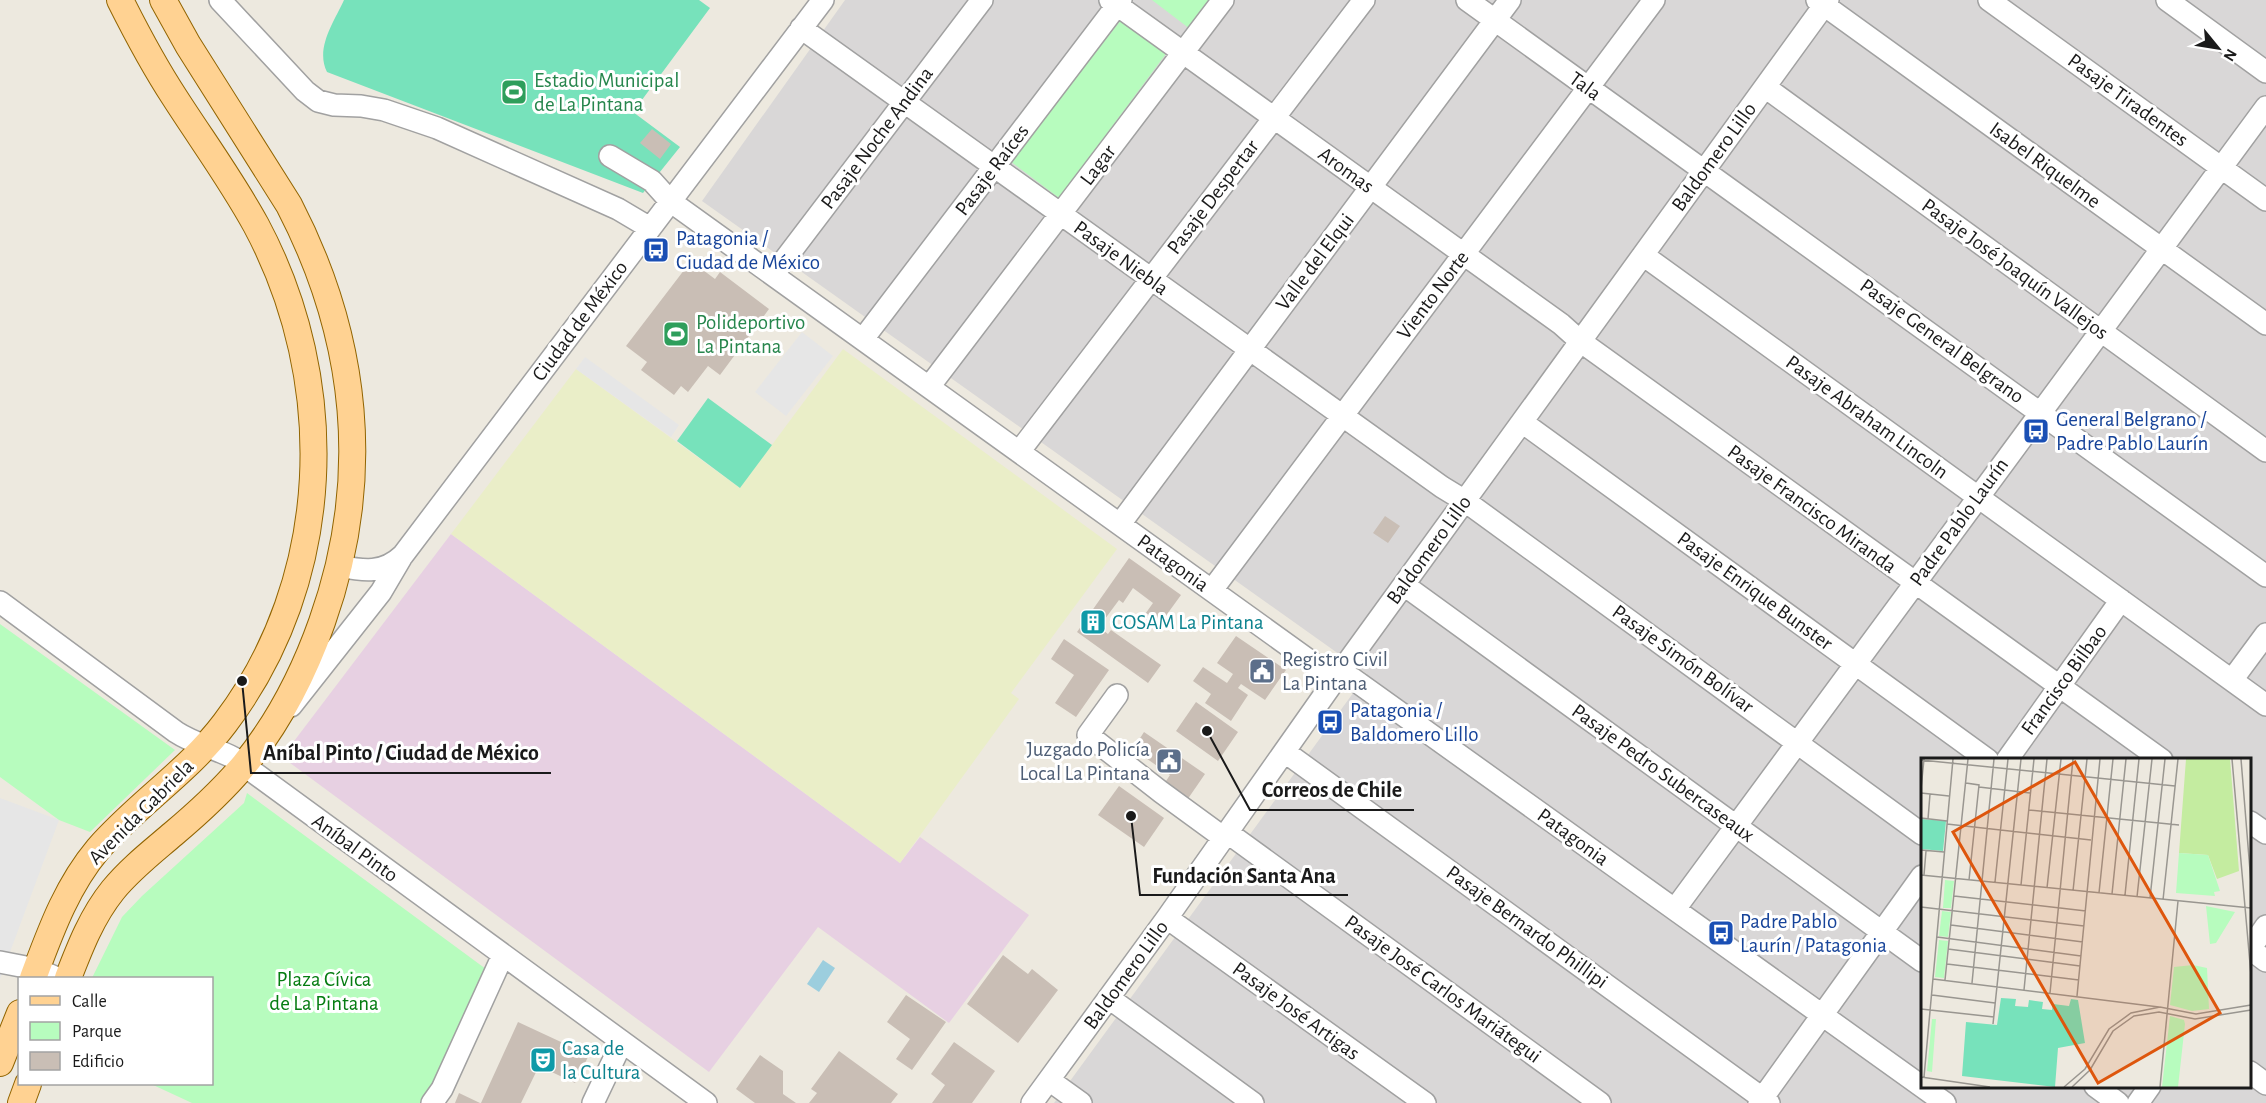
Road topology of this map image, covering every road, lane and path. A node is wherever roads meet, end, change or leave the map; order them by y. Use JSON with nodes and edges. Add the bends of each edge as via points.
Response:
{"nodes":[{"id":1,"x":120,"y":0,"type":"edge"},
{"id":2,"x":163,"y":0,"type":"edge"},
{"id":3,"x":220,"y":0,"type":"edge"},
{"id":4,"x":822,"y":0,"type":"edge"},
{"id":5,"x":982,"y":0,"type":"edge"},
{"id":6,"x":1223,"y":0,"type":"edge"},
{"id":7,"x":1364,"y":0,"type":"edge"},
{"id":8,"x":1467,"y":0,"type":"edge"},
{"id":9,"x":1510,"y":0,"type":"edge"},
{"id":10,"x":1654,"y":0,"type":"edge"},
{"id":11,"x":1989,"y":0,"type":"edge"},
{"id":12,"x":2167,"y":0,"type":"edge"},
{"id":13,"x":1116,"y":2,"type":"edge"},
{"id":14,"x":1823,"y":2,"type":"edge"},
{"id":15,"x":1495,"y":20,"type":"junction"},
{"id":16,"x":801,"y":28,"type":"junction"},
{"id":17,"x":1183,"y":53,"type":"junction"},
{"id":18,"x":2266,"y":72,"type":"edge"},
{"id":19,"x":1765,"y":87,"type":"junction"},
{"id":20,"x":1588,"y":88,"type":"junction"},
{"id":21,"x":904,"y":102,"type":"junction"},
{"id":22,"x":2266,"y":107,"type":"edge"},
{"id":23,"x":231,"y":114,"type":"junction"},
{"id":24,"x":1274,"y":118,"type":"junction"},
{"id":25,"x":199,"y":135,"type":"junction"},
{"id":26,"x":610,"y":156,"type":"dead end"},
{"id":27,"x":994,"y":167,"type":"junction"},
{"id":28,"x":2222,"y":167,"type":"junction"},
{"id":29,"x":1704,"y":171,"type":"junction"},
{"id":30,"x":1371,"y":187,"type":"junction"},
{"id":31,"x":2266,"y":200,"type":"edge"},
{"id":32,"x":670,"y":201,"type":"junction"},
{"id":33,"x":1060,"y":214,"type":"junction"},
{"id":34,"x":650,"y":228,"type":"junction"},
{"id":35,"x":2161,"y":249,"type":"junction"},
{"id":36,"x":1464,"y":254,"type":"junction"},
{"id":37,"x":1643,"y":255,"type":"junction"},
{"id":38,"x":773,"y":275,"type":"junction"},
{"id":39,"x":1151,"y":279,"type":"junction"},
{"id":40,"x":2266,"y":324,"type":"edge"},
{"id":41,"x":2101,"y":331,"type":"junction"},
{"id":42,"x":862,"y":339,"type":"junction"},
{"id":43,"x":1580,"y":341,"type":"junction"},
{"id":44,"x":1250,"y":350,"type":"junction"},
{"id":45,"x":929,"y":387,"type":"junction"},
{"id":46,"x":2041,"y":412,"type":"junction"},
{"id":47,"x":1343,"y":416,"type":"junction"},
{"id":48,"x":1522,"y":422,"type":"junction"},
{"id":49,"x":2266,"y":451,"type":"edge"},
{"id":50,"x":1019,"y":452,"type":"junction"},
{"id":51,"x":1442,"y":487,"type":"joint"},
{"id":52,"x":1978,"y":497,"type":"junction"},
{"id":53,"x":1465,"y":501,"type":"junction"},
{"id":54,"x":1120,"y":524,"type":"junction"},
{"id":55,"x":403,"y":555,"type":"junction"},
{"id":56,"x":339,"y":566,"type":"junction"},
{"id":57,"x":299,"y":572,"type":"junction"},
{"id":58,"x":2266,"y":576,"type":"edge"},
{"id":59,"x":1915,"y":583,"type":"junction"},
{"id":60,"x":1404,"y":585,"type":"junction"},
{"id":61,"x":1212,"y":591,"type":"junction"},
{"id":62,"x":2121,"y":600,"type":"junction"},
{"id":63,"x":0,"y":602,"type":"edge"},
{"id":64,"x":2266,"y":634,"type":"edge"},
{"id":65,"x":1855,"y":663,"type":"junction"},
{"id":66,"x":1340,"y":674,"type":"junction"},
{"id":67,"x":2232,"y":680,"type":"junction"},
{"id":68,"x":2059,"y":686,"type":"junction"},
{"id":69,"x":1117,"y":695,"type":"dead end"},
{"id":70,"x":2266,"y":705,"type":"edge"},
{"id":71,"x":276,"y":721,"type":"junction"},
{"id":72,"x":1797,"y":742,"type":"junction"},
{"id":73,"x":207,"y":745,"type":"junction"},
{"id":74,"x":1285,"y":752,"type":"junction"},
{"id":75,"x":1987,"y":758,"type":"edge"},
{"id":76,"x":2008,"y":758,"type":"edge"},
{"id":77,"x":2161,"y":758,"type":"edge"},
{"id":78,"x":244,"y":765,"type":"junction"},
{"id":79,"x":2251,"y":823,"type":"edge"},
{"id":80,"x":1736,"y":825,"type":"junction"},
{"id":81,"x":1921,"y":833,"type":"edge"},
{"id":82,"x":2266,"y":833,"type":"edge"},
{"id":83,"x":1226,"y":836,"type":"junction"},
{"id":84,"x":1921,"y":879,"type":"edge"},
{"id":85,"x":1675,"y":909,"type":"junction"},
{"id":86,"x":1167,"y":918,"type":"junction"},
{"id":87,"x":2266,"y":926,"type":"edge"},
{"id":88,"x":1882,"y":932,"type":"junction"},
{"id":89,"x":2251,"y":948,"type":"edge"},
{"id":90,"x":2251,"y":950,"type":"edge"},
{"id":91,"x":503,"y":955,"type":"junction"},
{"id":92,"x":1921,"y":960,"type":"edge"},
{"id":93,"x":2266,"y":961,"type":"edge"},
{"id":94,"x":0,"y":962,"type":"edge"},
{"id":95,"x":42,"y":975,"type":"edge"},
{"id":96,"x":68,"y":977,"type":"edge"},
{"id":97,"x":1109,"y":998,"type":"junction"},
{"id":98,"x":1822,"y":1015,"type":"junction"},
{"id":99,"x":18,"y":1018,"type":"edge"},
{"id":100,"x":622,"y":1042,"type":"junction"},
{"id":101,"x":0,"y":1063,"type":"edge"},
{"id":102,"x":2251,"y":1073,"type":"edge"},
{"id":103,"x":1049,"y":1080,"type":"junction"},
{"id":104,"x":2266,"y":1084,"type":"edge"},
{"id":105,"x":27,"y":1085,"type":"edge"},
{"id":106,"x":1921,"y":1086,"type":"edge"},
{"id":107,"x":1924,"y":1088,"type":"edge"},
{"id":108,"x":2098,"y":1088,"type":"edge"},
{"id":109,"x":2149,"y":1088,"type":"edge"},
{"id":110,"x":1764,"y":1101,"type":"edge"},
{"id":111,"x":21,"y":1103,"type":"edge"},
{"id":112,"x":432,"y":1103,"type":"edge"},
{"id":113,"x":593,"y":1103,"type":"edge"},
{"id":114,"x":706,"y":1103,"type":"edge"},
{"id":115,"x":1032,"y":1103,"type":"edge"},
{"id":116,"x":1081,"y":1103,"type":"edge"},
{"id":117,"x":1253,"y":1103,"type":"edge"},
{"id":118,"x":1425,"y":1103,"type":"edge"},
{"id":119,"x":1600,"y":1103,"type":"edge"},
{"id":120,"x":1945,"y":1103,"type":"edge"},
{"id":121,"x":2118,"y":1103,"type":"edge"},
{"id":122,"x":2138,"y":1103,"type":"edge"}],
"edges":[{"from":1,"to":25,"type":"main road","name":"Avenida Gabriela","via":[[153,64]]},
{"from":2,"to":23,"type":"main road","name":"Avenida Gabriela"},
{"from":3,"to":34,"type":"street","via":[[318,101],[384,110],[437,128],[618,209]]},
{"from":4,"to":16,"type":"street","name":"Ciudad de México"},
{"from":5,"to":21,"type":"street","name":"Pasaje Noche Andina"},
{"from":6,"to":17,"type":"street","name":"Lagar"},
{"from":7,"to":24,"type":"street","name":"Pasaje Despertar"},
{"from":8,"to":15,"type":"street","name":"Tala"},
{"from":9,"to":15,"type":"street","name":"Valle del Elqui"},
{"from":10,"to":20,"type":"street","name":"Viento Norte"},
{"from":11,"to":28,"type":"street","name":"Pasaje Tiradentes"},
{"from":12,"to":18,"type":"street"},
{"from":13,"to":17,"type":"street","name":"Aromas"},
{"from":13,"to":27,"type":"street","name":"Pasaje Raíces"},
{"from":14,"to":19,"type":"street","name":"Baldomero Lillo"},
{"from":14,"to":35,"type":"street","name":"Isabel Riquelme"},
{"from":15,"to":20,"type":"street","name":"Tala"},
{"from":15,"to":30,"type":"street","name":"Valle del Elqui"},
{"from":16,"to":21,"type":"street","name":"Pasaje Niebla"},
{"from":16,"to":32,"type":"street","name":"Ciudad de México"},
{"from":17,"to":24,"type":"street","name":"Aromas"},
{"from":17,"to":33,"type":"street","name":"Lagar"},
{"from":19,"to":29,"type":"street","name":"Baldomero Lillo"},
{"from":19,"to":41,"type":"street","name":"Pasaje José Joaquín Vallejos"},
{"from":20,"to":29,"type":"street","name":"Tala"},
{"from":20,"to":36,"type":"street","name":"Viento Norte"},
{"from":21,"to":27,"type":"street","name":"Pasaje Niebla"},
{"from":21,"to":38,"type":"street","name":"Pasaje Noche Andina"},
{"from":22,"to":28,"type":"street","name":"Padre Pablo Laurín"},
{"from":23,"to":25,"type":"main road"},
{"from":23,"to":56,"type":"main road","name":"Avenida Gabriela","via":[[303,232],[336,322],[350,394],[353,441],[351,498]]},
{"from":24,"to":30,"type":"street","name":"Aromas"},
{"from":24,"to":39,"type":"street","name":"Pasaje Despertar"},
{"from":25,"to":57,"type":"main road","name":"Avenida Gabriela","via":[[270,253],[302,346],[311,391],[315,450],[311,510]]},
{"from":26,"to":32,"type":"street","name":"Patagonia","via":[[652,181]]},
{"from":27,"to":33,"type":"street","name":"Pasaje Niebla"},
{"from":27,"to":42,"type":"street","name":"Pasaje Raíces"},
{"from":28,"to":31,"type":"street","name":"Pasaje Tiradentes"},
{"from":28,"to":35,"type":"street","name":"Padre Pablo Laurín"},
{"from":29,"to":37,"type":"street","name":"Baldomero Lillo"},
{"from":29,"to":46,"type":"street","name":"Pasaje General Belgrano"},
{"from":30,"to":36,"type":"street","name":"Aromas"},
{"from":30,"to":44,"type":"street","name":"Valle del Elqui"},
{"from":32,"to":34,"type":"street","name":"Ciudad de México"},
{"from":32,"to":38,"type":"street","name":"Patagonia"},
{"from":33,"to":39,"type":"street","name":"Pasaje Niebla"},
{"from":33,"to":45,"type":"street","name":"Lagar"},
{"from":34,"to":55,"type":"street","name":"Ciudad de México"},
{"from":35,"to":40,"type":"street","name":"Isabel Riquelme"},
{"from":35,"to":41,"type":"street","name":"Padre Pablo Laurín"},
{"from":36,"to":43,"type":"street","name":"Aromas"},
{"from":36,"to":47,"type":"street","name":"Viento Norte"},
{"from":37,"to":43,"type":"street","name":"Baldomero Lillo"},
{"from":37,"to":52,"type":"street","name":"Pasaje Abraham Lincoln"},
{"from":38,"to":42,"type":"street","name":"Patagonia"},
{"from":39,"to":44,"type":"street","name":"Pasaje Niebla"},
{"from":39,"to":50,"type":"street","name":"Pasaje Despertar"},
{"from":41,"to":46,"type":"street","name":"Padre Pablo Laurín"},
{"from":41,"to":49,"type":"street","name":"Pasaje José Joaquín Vallejos"},
{"from":42,"to":45,"type":"street","name":"Patagonia"},
{"from":43,"to":48,"type":"street","name":"Baldomero Lillo"},
{"from":43,"to":59,"type":"street","name":"Pasaje Francisco Miranda"},
{"from":44,"to":47,"type":"street","name":"Pasaje Niebla"},
{"from":44,"to":54,"type":"street","name":"Valle del Elqui"},
{"from":45,"to":50,"type":"street","name":"Patagonia"},
{"from":46,"to":52,"type":"street","name":"Padre Pablo Laurín"},
{"from":46,"to":58,"type":"street","name":"Pasaje General Belgrano"},
{"from":47,"to":51,"type":"street","name":"Pasaje Niebla"},
{"from":47,"to":61,"type":"street","name":"Viento Norte"},
{"from":48,"to":53,"type":"street","name":"Baldomero Lillo"},
{"from":48,"to":65,"type":"street","name":"Pasaje Enrique Bunster"},
{"from":50,"to":54,"type":"street","name":"Patagonia"},
{"from":51,"to":53,"type":"street","name":"Pasaje Simón Bolívar"},
{"from":52,"to":59,"type":"street","name":"Padre Pablo Laurín"},
{"from":52,"to":62,"type":"street","name":"Pasaje Abraham Lincoln"},
{"from":53,"to":60,"type":"street","name":"Baldomero Lillo"},
{"from":53,"to":72,"type":"street","name":"Pasaje Simón Bolívar"},
{"from":54,"to":61,"type":"street","name":"Patagonia"},
{"from":55,"to":56,"type":"street","name":"Ciudad de México","via":[[381,569]]},
{"from":55,"to":71,"type":"street","name":"Ciudad de México","via":[[381,592],[326,665]]},
{"from":56,"to":57,"type":"main road","via":[[321,565]]},
{"from":56,"to":71,"type":"main road","name":"Avenida Gabriela","via":[[314,644]]},
{"from":57,"to":73,"type":"main road","name":"Avenida Gabriela","via":[[282,622],[258,672]]},
{"from":59,"to":65,"type":"street","name":"Padre Pablo Laurín"},
{"from":59,"to":68,"type":"street","name":"Pasaje Francisco Miranda"},
{"from":60,"to":66,"type":"street","name":"Baldomero Lillo"},
{"from":60,"to":80,"type":"street","name":"Pasaje Pedro Subercaseaux"},
{"from":61,"to":66,"type":"street","name":"Patagonia","via":[[1314,664]]},
{"from":62,"to":67,"type":"street","name":"Pasaje Abraham Lincoln"},
{"from":62,"to":68,"type":"street","name":"Francisco Bilbao"},
{"from":63,"to":73,"type":"street","name":"Aníbal Pinto","via":[[176,732]]},
{"from":64,"to":67,"type":"street"},
{"from":65,"to":72,"type":"street","name":"Padre Pablo Laurín"},
{"from":65,"to":75,"type":"street","name":"Pasaje Enrique Bunster"},
{"from":66,"to":74,"type":"street","name":"Baldomero Lillo"},
{"from":66,"to":85,"type":"street","name":"Patagonia","via":[[1353,679]]},
{"from":67,"to":70,"type":"street","name":"Pasaje Abraham Lincoln"},
{"from":68,"to":76,"type":"street","name":"Francisco Bilbao"},
{"from":68,"to":77,"type":"street","name":"Pasaje Francisco Miranda"},
{"from":69,"to":83,"type":"street","name":"Pasaje José Carlos Mariátegui","via":[[1088,735]]},
{"from":71,"to":78,"type":"main road","name":"Avenida Gabriela"},
{"from":72,"to":80,"type":"street","name":"Padre Pablo Laurín"},
{"from":72,"to":81,"type":"street","name":"Pasaje Simón Bolívar"},
{"from":73,"to":78,"type":"street","name":"Aníbal Pinto"},
{"from":73,"to":95,"type":"main road","name":"Avenida Gabriela","via":[[97,850],[66,899]]},
{"from":74,"to":83,"type":"street","name":"Baldomero Lillo"},
{"from":74,"to":110,"type":"street","name":"Pasaje Bernardo Phillipi"},
{"from":78,"to":91,"type":"street","name":"Aníbal Pinto"},
{"from":78,"to":96,"type":"main road","name":"Avenida Gabriela","via":[[111,891],[86,933]]},
{"from":79,"to":82,"type":"street"},
{"from":80,"to":85,"type":"street","name":"Padre Pablo Laurín"},
{"from":80,"to":88,"type":"street","name":"Pasaje Pedro Subercaseaux"},
{"from":83,"to":86,"type":"street","name":"Baldomero Lillo"},
{"from":83,"to":119,"type":"street","name":"Pasaje José Carlos Mariátegui"},
{"from":84,"to":88,"type":"street"},
{"from":85,"to":98,"type":"street","name":"Patagonia"},
{"from":86,"to":97,"type":"street","name":"Baldomero Lillo"},
{"from":86,"to":118,"type":"street","name":"Pasaje José Artigas"},
{"from":87,"to":89,"type":"street"},
{"from":88,"to":92,"type":"street","name":"Pasaje Pedro Subercaseaux"},
{"from":88,"to":98,"type":"street"},
{"from":90,"to":93,"type":"street"},
{"from":91,"to":100,"type":"street","name":"Aníbal Pinto"},
{"from":91,"to":112,"type":"street"},
{"from":94,"to":95,"type":"street"},
{"from":97,"to":103,"type":"street","name":"Baldomero Lillo"},
{"from":97,"to":117,"type":"street"},
{"from":98,"to":106,"type":"street","name":"Patagonia"},
{"from":98,"to":110,"type":"street"},
{"from":99,"to":101,"type":"main road"},
{"from":100,"to":113,"type":"street"},
{"from":100,"to":114,"type":"street","name":"Aníbal Pinto"},
{"from":102,"to":104,"type":"street"},
{"from":103,"to":115,"type":"street","name":"Baldomero Lillo"},
{"from":103,"to":116,"type":"street"},
{"from":105,"to":111,"type":"main road"},
{"from":107,"to":120,"type":"street","name":"Patagonia"},
{"from":108,"to":121,"type":"street"},
{"from":109,"to":122,"type":"street"}]}
